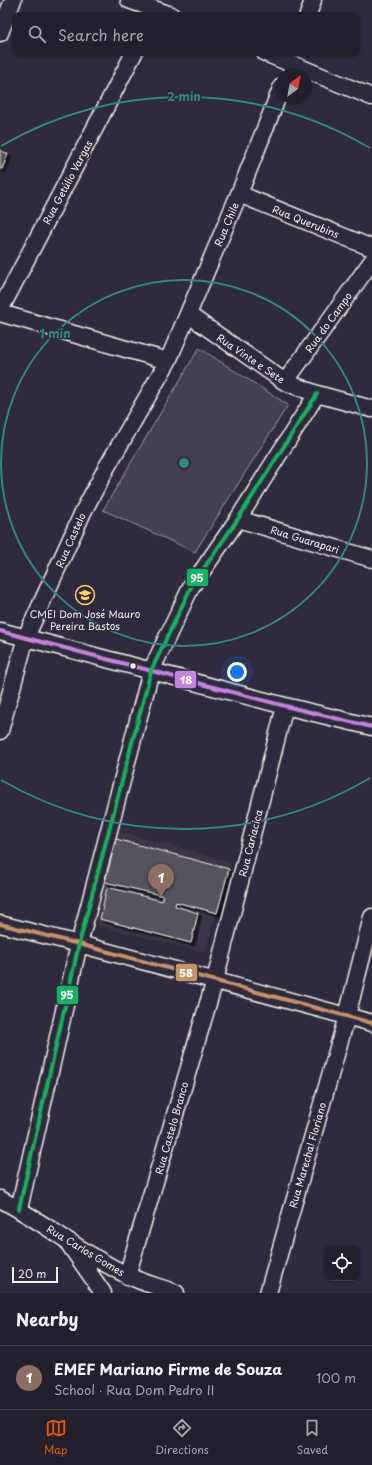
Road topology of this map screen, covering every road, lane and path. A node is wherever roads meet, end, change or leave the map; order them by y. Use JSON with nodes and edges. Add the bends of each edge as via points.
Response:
{"nodes":[{"id":1,"x":13,"y":0,"type":"edge"},
{"id":2,"x":129,"y":0,"type":"edge"},
{"id":3,"x":313,"y":0,"type":"edge"},
{"id":4,"x":161,"y":10,"type":"edge"},
{"id":5,"x":309,"y":12,"type":"edge"},
{"id":6,"x":0,"y":34,"type":"edge"},
{"id":7,"x":132,"y":56,"type":"edge"},
{"id":8,"x":273,"y":56,"type":"edge"},
{"id":9,"x":291,"y":63,"type":"edge"},
{"id":10,"x":372,"y":97,"type":"edge"},
{"id":11,"x":276,"y":101,"type":"edge"},
{"id":12,"x":239,"y":194,"type":"junction"},
{"id":13,"x":372,"y":248,"type":"edge"},
{"id":14,"x":372,"y":261,"type":"edge"},
{"id":15,"x":0,"y":311,"type":"edge"},
{"id":16,"x":188,"y":314,"type":"junction"},
{"id":17,"x":168,"y":361,"type":"junction"},
{"id":18,"x":285,"y":382,"type":"junction"},
{"id":19,"x":317,"y":394,"type":"junction"},
{"id":20,"x":372,"y":409,"type":"edge"},
{"id":21,"x":238,"y":519,"type":"junction"},
{"id":22,"x":372,"y":559,"type":"edge"},
{"id":23,"x":0,"y":631,"type":"edge"},
{"id":24,"x":26,"y":637,"type":"junction"},
{"id":25,"x":152,"y":671,"type":"junction"},
{"id":26,"x":285,"y":706,"type":"junction"},
{"id":27,"x":372,"y":727,"type":"edge"},
{"id":28,"x":0,"y":731,"type":"edge"},
{"id":29,"x":372,"y":917,"type":"edge"},
{"id":30,"x":0,"y":924,"type":"edge"},
{"id":31,"x":79,"y":944,"type":"junction"},
{"id":32,"x":215,"y":980,"type":"junction"},
{"id":33,"x":346,"y":1016,"type":"junction"},
{"id":34,"x":372,"y":1023,"type":"edge"},
{"id":35,"x":0,"y":1199,"type":"edge"},
{"id":36,"x":19,"y":1209,"type":"junction"},
{"id":37,"x":67,"y":1241,"type":"junction"},
{"id":38,"x":128,"y":1276,"type":"junction"},
{"id":39,"x":103,"y":1293,"type":"edge"},
{"id":40,"x":176,"y":1293,"type":"edge"},
{"id":41,"x":268,"y":1293,"type":"edge"}],
"edges":[{"from":1,"to":6,"type":"street"},
{"from":2,"to":4,"type":"street"},
{"from":3,"to":5,"type":"street"},
{"from":7,"to":15,"type":"street","name":"Rua Getúlio Vargas"},
{"from":8,"to":9,"type":"street"},
{"from":9,"to":10,"type":"street"},
{"from":11,"to":12,"type":"street","name":"Rua Chile"},
{"from":12,"to":13,"type":"street","name":"Rua Querubins"},
{"from":12,"to":16,"type":"street","name":"Rua Chile"},
{"from":14,"to":18,"type":"street","name":"Rua do Campo"},
{"from":15,"to":17,"type":"street"},
{"from":16,"to":17,"type":"street","name":"Rua Chile"},
{"from":16,"to":18,"type":"street","name":"Rua Vinte e Sete"},
{"from":17,"to":24,"type":"street","name":"Rua Castelo","via":[[83,512]]},
{"from":18,"to":19,"type":"street","name":"Rua Vinte e Sete"},
{"from":19,"to":20,"type":"street","name":"Rua Vinte e Sete"},
{"from":19,"to":21,"type":"street"},
{"from":21,"to":22,"type":"street","name":"Rua Guarapari"},
{"from":21,"to":25,"type":"street","via":[[190,587]]},
{"from":23,"to":24,"type":"street"},
{"from":24,"to":25,"type":"street"},
{"from":24,"to":28,"type":"street","name":"Rua Castelo"},
{"from":25,"to":26,"type":"street"},
{"from":25,"to":31,"type":"street"},
{"from":26,"to":27,"type":"street"},
{"from":26,"to":32,"type":"street","name":"Rua Cariacica"},
{"from":29,"to":33,"type":"street","name":"Rua Marechal Floriano"},
{"from":30,"to":31,"type":"street"},
{"from":31,"to":32,"type":"street"},
{"from":31,"to":36,"type":"street"},
{"from":32,"to":33,"type":"street"},
{"from":32,"to":38,"type":"street","name":"Rua Castelo Branco"},
{"from":33,"to":34,"type":"street"},
{"from":33,"to":41,"type":"street","name":"Rua Marechal Floriano"},
{"from":35,"to":36,"type":"street","name":"Rua Carlos Gomes"},
{"from":36,"to":37,"type":"street","name":"Rua Carlos Gomes"},
{"from":37,"to":38,"type":"street","name":"Rua Carlos Gomes"},
{"from":37,"to":39,"type":"street"},
{"from":38,"to":40,"type":"street","name":"Rua Carlos Gomes"}]}
